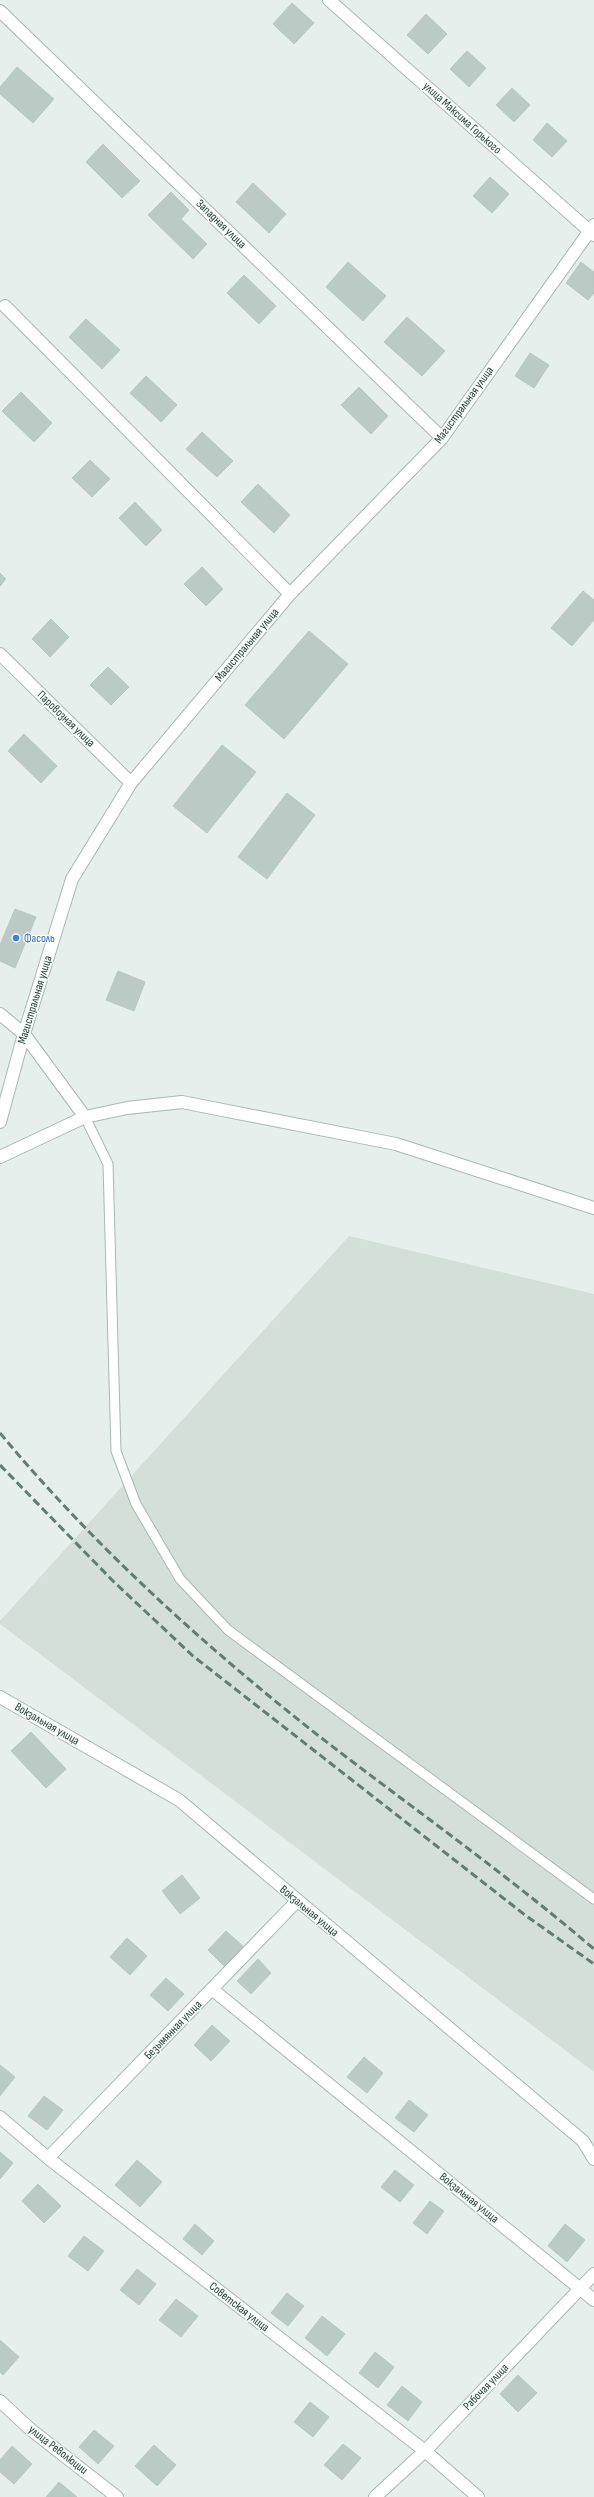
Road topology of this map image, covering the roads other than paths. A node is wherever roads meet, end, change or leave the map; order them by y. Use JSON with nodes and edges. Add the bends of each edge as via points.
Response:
{"nodes":[{"id":1,"x":329,"y":0,"type":"edge"},
{"id":2,"x":0,"y":11,"type":"edge"},
{"id":3,"x":592,"y":230,"type":"edge"},
{"id":4,"x":5,"y":306,"type":"dead end"},
{"id":5,"x":442,"y":438,"type":"junction"},
{"id":6,"x":290,"y":594,"type":"junction"},
{"id":7,"x":0,"y":654,"type":"edge"},
{"id":8,"x":131,"y":783,"type":"junction"},
{"id":9,"x":0,"y":1014,"type":"edge"},
{"id":10,"x":24,"y":1034,"type":"junction"},
{"id":11,"x":85,"y":1117,"type":"junction"},
{"id":12,"x":0,"y":1122,"type":"edge"},
{"id":13,"x":0,"y":1157,"type":"edge"},
{"id":14,"x":594,"y":1208,"type":"edge"},
{"id":15,"x":0,"y":1697,"type":"edge"},
{"id":16,"x":594,"y":1899,"type":"edge"},
{"id":17,"x":297,"y":1901,"type":"junction"},
{"id":18,"x":213,"y":1990,"type":"junction"},
{"id":19,"x":0,"y":2117,"type":"edge"},
{"id":20,"x":48,"y":2158,"type":"junction"},
{"id":21,"x":594,"y":2159,"type":"edge"},
{"id":22,"x":594,"y":2274,"type":"edge"},
{"id":23,"x":580,"y":2288,"type":"junction"},
{"id":24,"x":594,"y":2300,"type":"edge"},
{"id":25,"x":0,"y":2402,"type":"edge"},
{"id":26,"x":425,"y":2451,"type":"junction"},
{"id":27,"x":117,"y":2497,"type":"edge"},
{"id":28,"x":375,"y":2497,"type":"edge"},
{"id":29,"x":478,"y":2497,"type":"edge"}],
"edges":[{"from":1,"to":3,"type":"street","name":"улица Максима Горького"},
{"from":2,"to":5,"type":"street","name":"Западная улица"},
{"from":3,"to":5,"type":"street","name":"Магистральная улица"},
{"from":4,"to":6,"type":"street"},
{"from":5,"to":6,"type":"street","name":"Магистральная улица"},
{"from":6,"to":8,"type":"street","name":"Магистральная улица"},
{"from":7,"to":8,"type":"street","name":"Паровозная улица"},
{"from":8,"to":10,"type":"street","name":"Магистральная улица","via":[[72,879]]},
{"from":9,"to":10,"type":"street"},
{"from":10,"to":11,"type":"street"},
{"from":10,"to":12,"type":"street","name":"Магистральная улица"},
{"from":11,"to":13,"type":"street"},
{"from":11,"to":14,"type":"street","via":[[127,1108],[182,1102],[396,1144]]},
{"from":11,"to":16,"type":"lane","via":[[108,1164],[116,1450],[136,1504],[180,1579],[228,1630]]},
{"from":15,"to":17,"type":"street","name":"Вокзальная улица","via":[[180,1800]]},
{"from":17,"to":18,"type":"street","name":"Безымянная улица"},
{"from":17,"to":21,"type":"street","name":"Вокзальная улица","via":[[583,2141]]},
{"from":18,"to":20,"type":"street","name":"Безымянная улица"},
{"from":18,"to":23,"type":"street","name":"Вокзальная улица"},
{"from":19,"to":20,"type":"street","name":"Советская улица"},
{"from":20,"to":26,"type":"street","name":"Советская улица"},
{"from":22,"to":23,"type":"street","name":"Рабочая улица"},
{"from":23,"to":24,"type":"street","name":"Вокзальная улица"},
{"from":23,"to":26,"type":"street","name":"Рабочая улица"},
{"from":25,"to":27,"type":"street","name":"улица Революции","via":[[30,2429]]},
{"from":26,"to":28,"type":"street","name":"Рабочая улица"},
{"from":26,"to":29,"type":"street","name":"Советская улица"}]}
